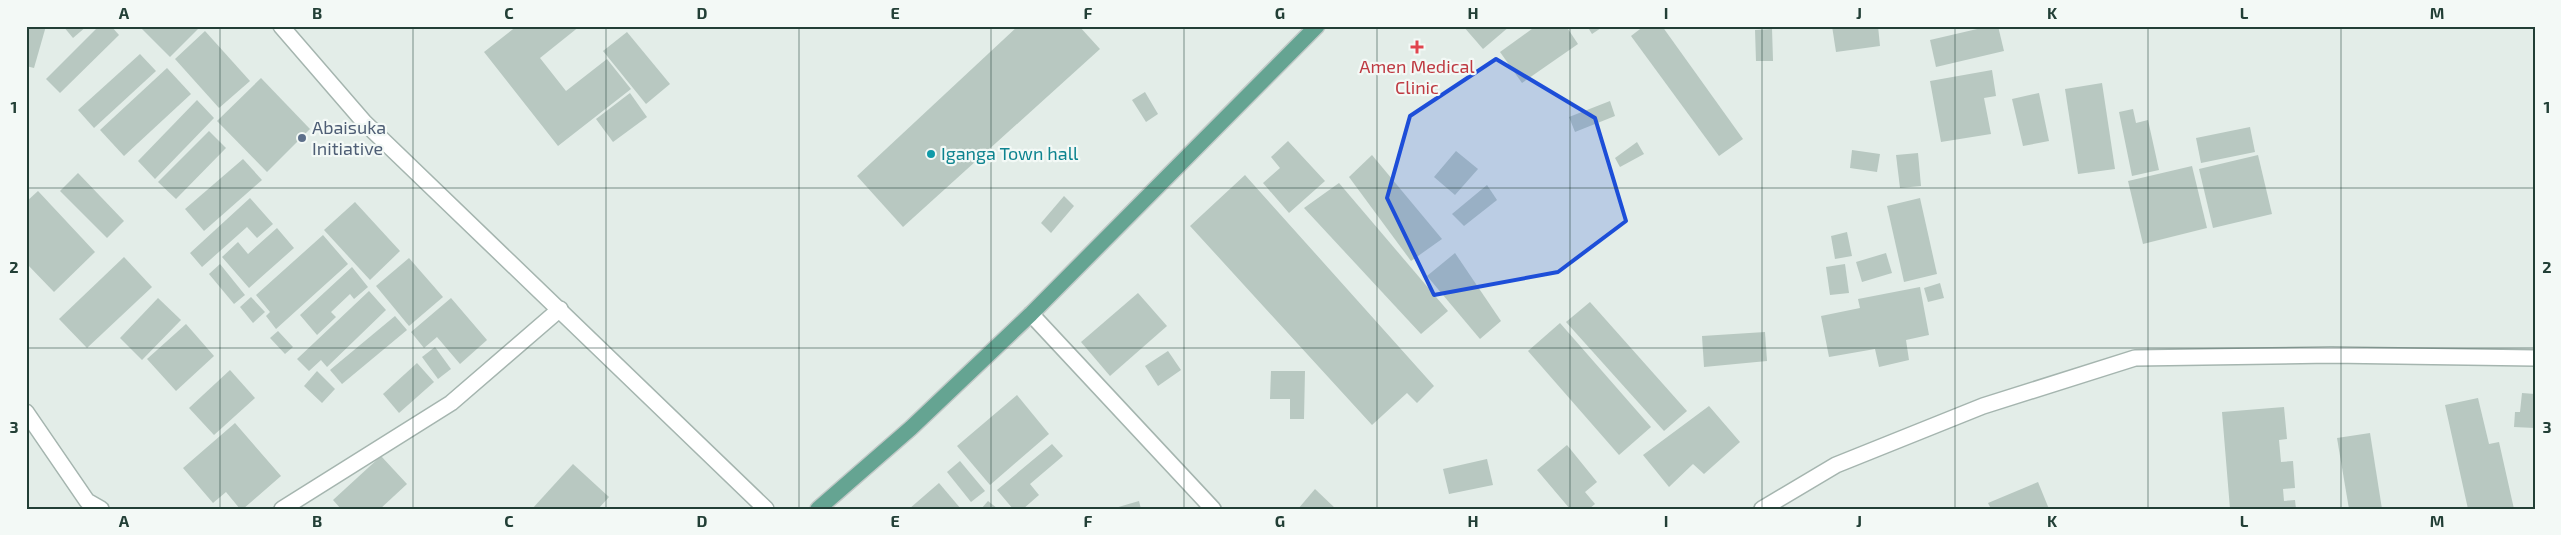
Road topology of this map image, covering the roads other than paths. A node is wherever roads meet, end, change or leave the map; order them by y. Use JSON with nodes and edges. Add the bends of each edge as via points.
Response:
{"nodes":[{"id":1,"x":281,"y":26,"type":"edge"},
{"id":2,"x":1317,"y":26,"type":"edge"},
{"id":3,"x":560,"y":309,"type":"junction"},
{"id":4,"x":1031,"y":314,"type":"junction"},
{"id":5,"x":2535,"y":358,"type":"edge"},
{"id":6,"x":26,"y":412,"type":"edge"},
{"id":7,"x":101,"y":509,"type":"edge"},
{"id":8,"x":282,"y":509,"type":"edge"},
{"id":9,"x":766,"y":509,"type":"edge"},
{"id":10,"x":818,"y":509,"type":"edge"},
{"id":11,"x":1213,"y":509,"type":"edge"},
{"id":12,"x":1762,"y":509,"type":"edge"}],
"edges":[{"from":1,"to":3,"type":"street","via":[[364,122]]},
{"from":2,"to":4,"type":"main road"},
{"from":3,"to":8,"type":"street","via":[[451,403]]},
{"from":3,"to":9,"type":"street"},
{"from":4,"to":10,"type":"main road","via":[[911,428]]},
{"from":4,"to":11,"type":"street"},
{"from":5,"to":12,"type":"street","via":[[2331,355],[2135,358],[1974,409],[1836,465]]},
{"from":6,"to":7,"type":"street","via":[[87,501]]}]}
